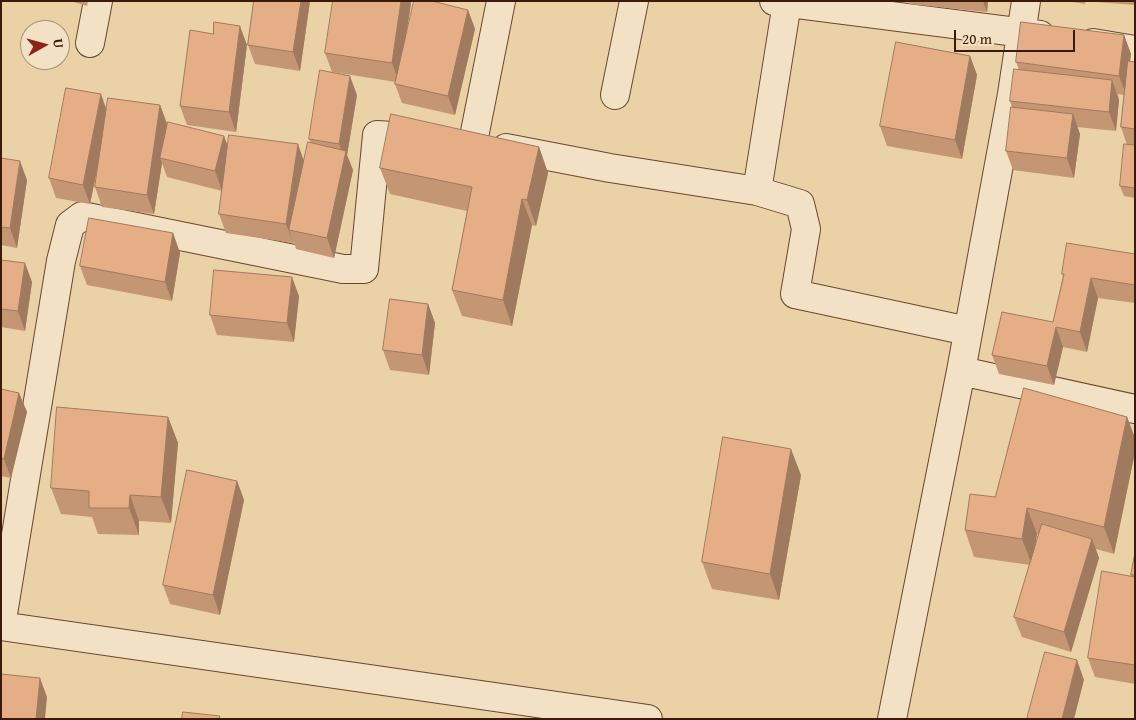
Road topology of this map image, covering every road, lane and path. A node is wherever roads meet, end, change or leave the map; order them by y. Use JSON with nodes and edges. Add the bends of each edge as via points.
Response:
{"nodes":[{"id":1,"x":98,"y":1,"type":"edge"},
{"id":2,"x":501,"y":1,"type":"edge"},
{"id":3,"x":634,"y":1,"type":"edge"},
{"id":4,"x":1026,"y":1,"type":"edge"},
{"id":5,"x":781,"y":2,"type":"edge"},
{"id":6,"x":1022,"y":32,"type":"junction"},
{"id":7,"x":90,"y":43,"type":"dead end"},
{"id":8,"x":1135,"y":50,"type":"edge"},
{"id":9,"x":615,"y":94,"type":"dead end"},
{"id":10,"x":473,"y":142,"type":"junction"},
{"id":11,"x":757,"y":192,"type":"junction"},
{"id":12,"x":968,"y":331,"type":"junction"},
{"id":13,"x":961,"y":371,"type":"junction"},
{"id":14,"x":1135,"y":410,"type":"edge"},
{"id":15,"x":648,"y":719,"type":"edge"},
{"id":16,"x":892,"y":719,"type":"edge"}],
"edges":[{"from":1,"to":7,"type":"street"},
{"from":2,"to":10,"type":"street"},
{"from":3,"to":9,"type":"street"},
{"from":4,"to":6,"type":"street"},
{"from":5,"to":6,"type":"street"},
{"from":5,"to":11,"type":"street"},
{"from":6,"to":8,"type":"street"},
{"from":6,"to":12,"type":"street"},
{"from":10,"to":11,"type":"street"},
{"from":10,"to":15,"type":"street","via":[[377,135],[364,269],[343,269],[82,216],[70,225],[61,261],[1,626]]},
{"from":11,"to":12,"type":"street","via":[[800,204],[806,230],[795,294]]},
{"from":12,"to":13,"type":"street"},
{"from":13,"to":14,"type":"street"},
{"from":13,"to":16,"type":"street"}]}
